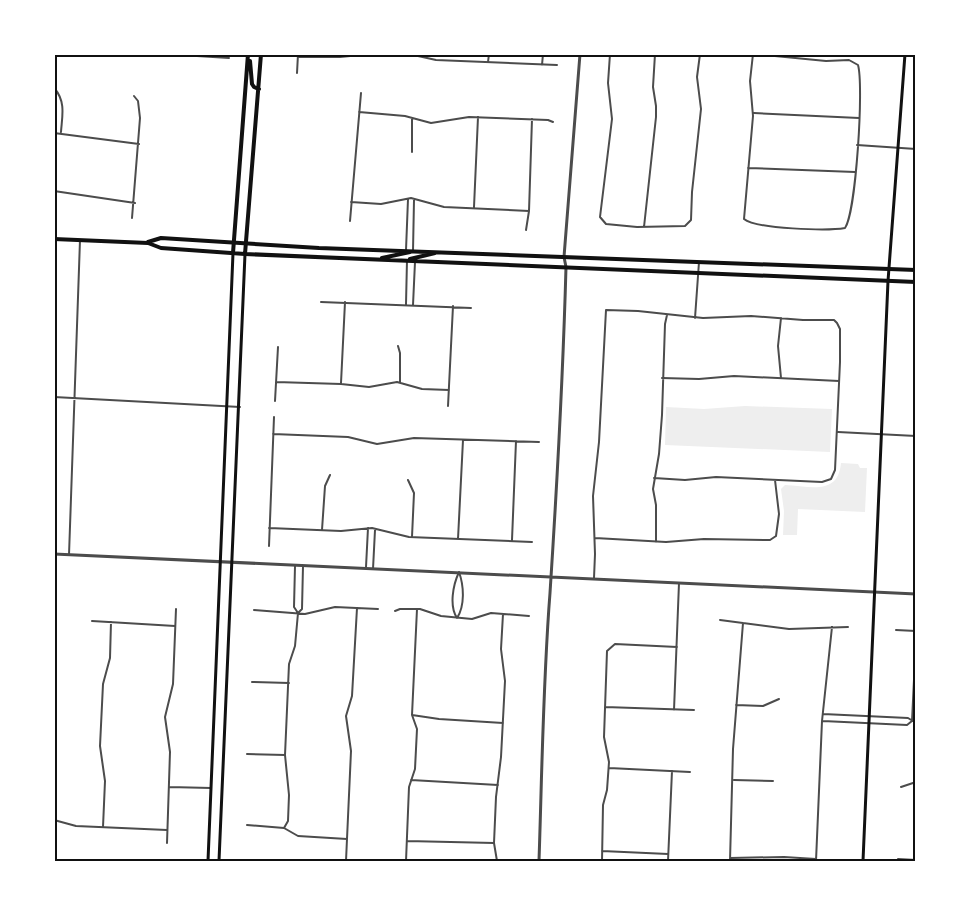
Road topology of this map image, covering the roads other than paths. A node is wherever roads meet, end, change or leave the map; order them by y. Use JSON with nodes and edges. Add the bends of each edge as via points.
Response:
{"nodes":[{"id":1,"x":165,"y":54,"type":"edge"},
{"id":2,"x":249,"y":54,"type":"edge"},
{"id":3,"x":261,"y":54,"type":"edge"},
{"id":4,"x":371,"y":54,"type":"edge"},
{"id":5,"x":409,"y":54,"type":"edge"},
{"id":6,"x":489,"y":54,"type":"edge"},
{"id":7,"x":543,"y":54,"type":"edge"},
{"id":8,"x":580,"y":54,"type":"edge"},
{"id":9,"x":610,"y":54,"type":"edge"},
{"id":10,"x":655,"y":54,"type":"edge"},
{"id":11,"x":700,"y":54,"type":"edge"},
{"id":12,"x":752,"y":54,"type":"edge"},
{"id":13,"x":905,"y":54,"type":"edge"},
{"id":14,"x":207,"y":55,"type":"edge"},
{"id":15,"x":352,"y":55,"type":"edge"},
{"id":16,"x":298,"y":56,"type":"edge"},
{"id":17,"x":229,"y":58,"type":"dead end"},
{"id":18,"x":488,"y":62,"type":"junction"},
{"id":19,"x":542,"y":65,"type":"junction"},
{"id":20,"x":557,"y":65,"type":"dead end"},
{"id":21,"x":297,"y":73,"type":"dead end"},
{"id":22,"x":55,"y":89,"type":"edge"},
{"id":23,"x":259,"y":89,"type":"junction"},
{"id":24,"x":361,"y":93,"type":"dead end"},
{"id":25,"x":134,"y":96,"type":"dead end"},
{"id":26,"x":358,"y":112,"type":"junction"},
{"id":27,"x":753,"y":113,"type":"junction"},
{"id":28,"x":478,"y":117,"type":"junction"},
{"id":29,"x":412,"y":118,"type":"junction"},
{"id":30,"x":859,"y":118,"type":"junction"},
{"id":31,"x":532,"y":119,"type":"junction"},
{"id":32,"x":553,"y":122,"type":"dead end"},
{"id":33,"x":54,"y":133,"type":"edge"},
{"id":34,"x":61,"y":133,"type":"junction"},
{"id":35,"x":139,"y":144,"type":"junction"},
{"id":36,"x":857,"y":145,"type":"junction"},
{"id":37,"x":898,"y":148,"type":"junction"},
{"id":38,"x":916,"y":149,"type":"edge"},
{"id":39,"x":411,"y":152,"type":"dead end"},
{"id":40,"x":748,"y":168,"type":"junction"},
{"id":41,"x":855,"y":172,"type":"junction"},
{"id":42,"x":54,"y":191,"type":"edge"},
{"id":43,"x":408,"y":198,"type":"junction"},
{"id":44,"x":414,"y":199,"type":"junction"},
{"id":45,"x":351,"y":202,"type":"junction"},
{"id":46,"x":135,"y":203,"type":"junction"},
{"id":47,"x":474,"y":208,"type":"junction"},
{"id":48,"x":528,"y":211,"type":"junction"},
{"id":49,"x":132,"y":218,"type":"dead end"},
{"id":50,"x":350,"y":221,"type":"dead end"},
{"id":51,"x":644,"y":228,"type":"junction"},
{"id":52,"x":526,"y":230,"type":"dead end"},
{"id":53,"x":54,"y":239,"type":"edge"},
{"id":54,"x":80,"y":240,"type":"junction"},
{"id":55,"x":233,"y":242,"type":"junction"},
{"id":56,"x":148,"y":243,"type":"junction"},
{"id":57,"x":246,"y":243,"type":"junction"},
{"id":58,"x":406,"y":251,"type":"junction"},
{"id":59,"x":412,"y":251,"type":"junction"},
{"id":60,"x":441,"y":252,"type":"junction"},
{"id":61,"x":233,"y":253,"type":"junction"},
{"id":62,"x":245,"y":254,"type":"junction"},
{"id":63,"x":564,"y":257,"type":"junction"},
{"id":64,"x":376,"y":259,"type":"junction"},
{"id":65,"x":407,"y":260,"type":"junction"},
{"id":66,"x":415,"y":261,"type":"junction"},
{"id":67,"x":699,"y":262,"type":"junction"},
{"id":68,"x":566,"y":267,"type":"junction"},
{"id":69,"x":888,"y":268,"type":"junction"},
{"id":70,"x":916,"y":270,"type":"edge"},
{"id":71,"x":698,"y":272,"type":"junction"},
{"id":72,"x":888,"y":281,"type":"junction"},
{"id":73,"x":916,"y":282,"type":"edge"},
{"id":74,"x":321,"y":302,"type":"dead end"},
{"id":75,"x":345,"y":302,"type":"junction"},
{"id":76,"x":406,"y":304,"type":"junction"},
{"id":77,"x":413,"y":305,"type":"junction"},
{"id":78,"x":453,"y":306,"type":"junction"},
{"id":79,"x":471,"y":308,"type":"dead end"},
{"id":80,"x":667,"y":315,"type":"junction"},
{"id":81,"x":695,"y":318,"type":"junction"},
{"id":82,"x":781,"y":318,"type":"junction"},
{"id":83,"x":398,"y":346,"type":"dead end"},
{"id":84,"x":278,"y":347,"type":"dead end"},
{"id":85,"x":662,"y":378,"type":"junction"},
{"id":86,"x":781,"y":378,"type":"junction"},
{"id":87,"x":839,"y":381,"type":"junction"},
{"id":88,"x":276,"y":382,"type":"junction"},
{"id":89,"x":400,"y":382,"type":"junction"},
{"id":90,"x":341,"y":384,"type":"junction"},
{"id":91,"x":449,"y":390,"type":"junction"},
{"id":92,"x":54,"y":397,"type":"edge"},
{"id":93,"x":73,"y":398,"type":"junction"},
{"id":94,"x":275,"y":401,"type":"dead end"},
{"id":95,"x":226,"y":406,"type":"junction"},
{"id":96,"x":448,"y":406,"type":"dead end"},
{"id":97,"x":240,"y":407,"type":"junction"},
{"id":98,"x":274,"y":417,"type":"dead end"},
{"id":99,"x":837,"y":432,"type":"junction"},
{"id":100,"x":273,"y":434,"type":"junction"},
{"id":101,"x":881,"y":434,"type":"junction"},
{"id":102,"x":916,"y":436,"type":"edge"},
{"id":103,"x":463,"y":440,"type":"junction"},
{"id":104,"x":516,"y":441,"type":"junction"},
{"id":105,"x":538,"y":442,"type":"dead end"},
{"id":106,"x":330,"y":475,"type":"dead end"},
{"id":107,"x":654,"y":478,"type":"junction"},
{"id":108,"x":408,"y":480,"type":"dead end"},
{"id":109,"x":775,"y":480,"type":"junction"},
{"id":110,"x":269,"y":528,"type":"junction"},
{"id":111,"x":368,"y":528,"type":"junction"},
{"id":112,"x":375,"y":529,"type":"junction"},
{"id":113,"x":322,"y":530,"type":"junction"},
{"id":114,"x":412,"y":537,"type":"junction"},
{"id":115,"x":595,"y":538,"type":"junction"},
{"id":116,"x":458,"y":539,"type":"junction"},
{"id":117,"x":512,"y":541,"type":"junction"},
{"id":118,"x":532,"y":542,"type":"dead end"},
{"id":119,"x":656,"y":542,"type":"junction"},
{"id":120,"x":269,"y":546,"type":"dead end"},
{"id":121,"x":54,"y":554,"type":"edge"},
{"id":122,"x":69,"y":555,"type":"junction"},
{"id":123,"x":219,"y":562,"type":"junction"},
{"id":124,"x":232,"y":562,"type":"junction"},
{"id":125,"x":295,"y":565,"type":"junction"},
{"id":126,"x":303,"y":566,"type":"junction"},
{"id":127,"x":366,"y":568,"type":"junction"},
{"id":128,"x":373,"y":569,"type":"junction"},
{"id":129,"x":459,"y":572,"type":"junction"},
{"id":130,"x":551,"y":577,"type":"junction"},
{"id":131,"x":594,"y":578,"type":"junction"},
{"id":132,"x":679,"y":584,"type":"junction"},
{"id":133,"x":874,"y":592,"type":"junction"},
{"id":134,"x":916,"y":594,"type":"edge"},
{"id":135,"x":357,"y":608,"type":"junction"},
{"id":136,"x":176,"y":609,"type":"dead end"},
{"id":137,"x":378,"y":609,"type":"dead end"},
{"id":138,"x":417,"y":609,"type":"junction"},
{"id":139,"x":254,"y":610,"type":"dead end"},
{"id":140,"x":395,"y":610,"type":"dead end"},
{"id":141,"x":298,"y":613,"type":"junction"},
{"id":142,"x":503,"y":614,"type":"junction"},
{"id":143,"x":529,"y":616,"type":"dead end"},
{"id":144,"x":457,"y":618,"type":"junction"},
{"id":145,"x":720,"y":620,"type":"dead end"},
{"id":146,"x":92,"y":621,"type":"dead end"},
{"id":147,"x":111,"y":622,"type":"junction"},
{"id":148,"x":743,"y":623,"type":"junction"},
{"id":149,"x":175,"y":626,"type":"junction"},
{"id":150,"x":832,"y":627,"type":"junction"},
{"id":151,"x":848,"y":627,"type":"dead end"},
{"id":152,"x":896,"y":630,"type":"dead end"},
{"id":153,"x":916,"y":631,"type":"edge"},
{"id":154,"x":916,"y":638,"type":"edge"},
{"id":155,"x":677,"y":647,"type":"junction"},
{"id":156,"x":915,"y":666,"type":"edge"},
{"id":157,"x":252,"y":682,"type":"dead end"},
{"id":158,"x":289,"y":683,"type":"junction"},
{"id":159,"x":779,"y":699,"type":"dead end"},
{"id":160,"x":736,"y":705,"type":"junction"},
{"id":161,"x":605,"y":707,"type":"junction"},
{"id":162,"x":674,"y":710,"type":"junction"},
{"id":163,"x":694,"y":710,"type":"dead end"},
{"id":164,"x":823,"y":714,"type":"junction"},
{"id":165,"x":412,"y":715,"type":"junction"},
{"id":166,"x":868,"y":716,"type":"junction"},
{"id":167,"x":822,"y":721,"type":"junction"},
{"id":168,"x":914,"y":722,"type":"edge"},
{"id":169,"x":503,"y":723,"type":"junction"},
{"id":170,"x":868,"y":723,"type":"junction"},
{"id":171,"x":247,"y":754,"type":"dead end"},
{"id":172,"x":285,"y":755,"type":"junction"},
{"id":173,"x":609,"y":768,"type":"junction"},
{"id":174,"x":672,"y":771,"type":"junction"},
{"id":175,"x":690,"y":772,"type":"dead end"},
{"id":176,"x":411,"y":780,"type":"junction"},
{"id":177,"x":733,"y":780,"type":"junction"},
{"id":178,"x":773,"y":781,"type":"dead end"},
{"id":179,"x":916,"y":782,"type":"edge"},
{"id":180,"x":498,"y":785,"type":"junction"},
{"id":181,"x":901,"y":786,"type":"dead end"},
{"id":182,"x":169,"y":787,"type":"junction"},
{"id":183,"x":212,"y":788,"type":"junction"},
{"id":184,"x":54,"y":820,"type":"edge"},
{"id":185,"x":247,"y":825,"type":"dead end"},
{"id":186,"x":103,"y":827,"type":"junction"},
{"id":187,"x":284,"y":828,"type":"junction"},
{"id":188,"x":167,"y":830,"type":"junction"},
{"id":189,"x":347,"y":839,"type":"junction"},
{"id":190,"x":407,"y":841,"type":"junction"},
{"id":191,"x":167,"y":843,"type":"dead end"},
{"id":192,"x":494,"y":843,"type":"junction"},
{"id":193,"x":602,"y":851,"type":"junction"},
{"id":194,"x":668,"y":854,"type":"junction"},
{"id":195,"x":898,"y":859,"type":"dead end"},
{"id":196,"x":730,"y":860,"type":"edge"},
{"id":197,"x":816,"y":860,"type":"edge"},
{"id":198,"x":916,"y":860,"type":"edge"},
{"id":199,"x":208,"y":861,"type":"edge"},
{"id":200,"x":219,"y":861,"type":"edge"},
{"id":201,"x":346,"y":861,"type":"edge"},
{"id":202,"x":406,"y":861,"type":"edge"},
{"id":203,"x":497,"y":861,"type":"edge"},
{"id":204,"x":539,"y":861,"type":"edge"},
{"id":205,"x":602,"y":861,"type":"edge"},
{"id":206,"x":668,"y":861,"type":"edge"},
{"id":207,"x":863,"y":861,"type":"edge"}],
"edges":[{"from":1,"to":14,"type":"street"},
{"from":2,"to":23,"type":"main road","via":[[252,84]]},
{"from":2,"to":55,"type":"main road"},
{"from":3,"to":23,"type":"main road"},
{"from":4,"to":15,"type":"street"},
{"from":5,"to":18,"type":"street","via":[[436,60]]},
{"from":6,"to":18,"type":"street"},
{"from":7,"to":19,"type":"street"},
{"from":8,"to":63,"type":"street"},
{"from":9,"to":51,"type":"street","via":[[612,119],[601,220],[606,224]]},
{"from":10,"to":51,"type":"street","via":[[656,117]]},
{"from":11,"to":51,"type":"street","via":[[697,77],[701,117],[692,220],[685,226]]},
{"from":12,"to":27,"type":"street"},
{"from":12,"to":30,"type":"street","via":[[856,62]]},
{"from":13,"to":37,"type":"main road"},
{"from":14,"to":17,"type":"street"},
{"from":15,"to":16,"type":"street"},
{"from":16,"to":21,"type":"street"},
{"from":18,"to":19,"type":"street"},
{"from":19,"to":20,"type":"street"},
{"from":22,"to":34,"type":"street","via":[[63,106]]},
{"from":23,"to":57,"type":"main road"},
{"from":24,"to":26,"type":"street"},
{"from":25,"to":35,"type":"street","via":[[140,113]]},
{"from":26,"to":29,"type":"street"},
{"from":26,"to":45,"type":"street"},
{"from":27,"to":30,"type":"street"},
{"from":27,"to":40,"type":"street"},
{"from":28,"to":29,"type":"street","via":[[431,123]]},
{"from":28,"to":31,"type":"street"},
{"from":28,"to":47,"type":"street"},
{"from":29,"to":39,"type":"street"},
{"from":30,"to":36,"type":"street"},
{"from":31,"to":32,"type":"street"},
{"from":31,"to":48,"type":"street"},
{"from":33,"to":34,"type":"street"},
{"from":34,"to":35,"type":"street"},
{"from":35,"to":46,"type":"street"},
{"from":36,"to":37,"type":"street"},
{"from":36,"to":41,"type":"street"},
{"from":37,"to":38,"type":"street"},
{"from":37,"to":69,"type":"main road"},
{"from":40,"to":41,"type":"street"},
{"from":40,"to":41,"type":"street","via":[[743,216],[746,222],[803,229],[842,229],[847,225]]},
{"from":42,"to":46,"type":"street"},
{"from":43,"to":44,"type":"street"},
{"from":43,"to":45,"type":"street","via":[[381,204]]},
{"from":43,"to":58,"type":"street"},
{"from":44,"to":47,"type":"street","via":[[444,207]]},
{"from":44,"to":59,"type":"street"},
{"from":45,"to":50,"type":"street"},
{"from":46,"to":49,"type":"street"},
{"from":47,"to":48,"type":"street"},
{"from":48,"to":52,"type":"street"},
{"from":53,"to":54,"type":"main road"},
{"from":54,"to":56,"type":"main road"},
{"from":54,"to":93,"type":"street"},
{"from":55,"to":56,"type":"main road","via":[[161,238]]},
{"from":55,"to":57,"type":"main road"},
{"from":55,"to":61,"type":"main road"},
{"from":56,"to":61,"type":"main road","via":[[161,248]]},
{"from":57,"to":58,"type":"main road"},
{"from":57,"to":62,"type":"main road"},
{"from":58,"to":59,"type":"main road"},
{"from":59,"to":60,"type":"main road"},
{"from":59,"to":64,"type":"main road"},
{"from":60,"to":63,"type":"main road"},
{"from":60,"to":65,"type":"main road"},
{"from":61,"to":62,"type":"main road"},
{"from":61,"to":95,"type":"main road"},
{"from":62,"to":64,"type":"main road"},
{"from":62,"to":97,"type":"main road"},
{"from":63,"to":67,"type":"main road"},
{"from":63,"to":68,"type":"street"},
{"from":64,"to":65,"type":"main road"},
{"from":65,"to":66,"type":"main road"},
{"from":65,"to":76,"type":"street"},
{"from":66,"to":68,"type":"main road"},
{"from":66,"to":77,"type":"street"},
{"from":67,"to":69,"type":"main road"},
{"from":67,"to":71,"type":"street"},
{"from":68,"to":71,"type":"main road"},
{"from":68,"to":130,"type":"street"},
{"from":69,"to":70,"type":"main road"},
{"from":69,"to":72,"type":"main road"},
{"from":71,"to":72,"type":"main road"},
{"from":71,"to":81,"type":"street"},
{"from":72,"to":73,"type":"main road"},
{"from":72,"to":101,"type":"main road"},
{"from":74,"to":75,"type":"street"},
{"from":75,"to":76,"type":"street"},
{"from":75,"to":90,"type":"street"},
{"from":76,"to":77,"type":"street"},
{"from":77,"to":78,"type":"street"},
{"from":78,"to":79,"type":"street"},
{"from":78,"to":91,"type":"street"},
{"from":80,"to":81,"type":"street"},
{"from":80,"to":85,"type":"street"},
{"from":80,"to":115,"type":"street","via":[[606,310],[593,487]]},
{"from":81,"to":82,"type":"street"},
{"from":82,"to":86,"type":"street"},
{"from":82,"to":87,"type":"street","via":[[837,322]]},
{"from":83,"to":89,"type":"street"},
{"from":84,"to":88,"type":"street"},
{"from":85,"to":86,"type":"street"},
{"from":85,"to":107,"type":"street","via":[[659,454]]},
{"from":86,"to":87,"type":"street"},
{"from":87,"to":99,"type":"street"},
{"from":88,"to":90,"type":"street"},
{"from":88,"to":94,"type":"street"},
{"from":89,"to":90,"type":"street","via":[[369,387]]},
{"from":89,"to":91,"type":"street","via":[[422,389]]},
{"from":91,"to":96,"type":"street"},
{"from":92,"to":93,"type":"street"},
{"from":93,"to":95,"type":"street"},
{"from":93,"to":122,"type":"street"},
{"from":95,"to":97,"type":"street"},
{"from":95,"to":123,"type":"main road"},
{"from":97,"to":124,"type":"main road"},
{"from":98,"to":100,"type":"street"},
{"from":99,"to":101,"type":"street"},
{"from":99,"to":109,"type":"street","via":[[831,479]]},
{"from":100,"to":103,"type":"street","via":[[348,437],[377,444],[408,438]]},
{"from":100,"to":110,"type":"street"},
{"from":101,"to":102,"type":"street"},
{"from":101,"to":133,"type":"main road"},
{"from":103,"to":104,"type":"street"},
{"from":103,"to":116,"type":"street"},
{"from":104,"to":105,"type":"street"},
{"from":104,"to":117,"type":"street"},
{"from":106,"to":113,"type":"street","via":[[324,492]]},
{"from":107,"to":109,"type":"street"},
{"from":107,"to":119,"type":"street"},
{"from":108,"to":114,"type":"street","via":[[414,493]]},
{"from":109,"to":119,"type":"street","via":[[779,514],[773,538]]},
{"from":110,"to":113,"type":"street"},
{"from":110,"to":120,"type":"street"},
{"from":111,"to":112,"type":"street"},
{"from":111,"to":113,"type":"street"},
{"from":111,"to":127,"type":"street"},
{"from":112,"to":114,"type":"street"},
{"from":112,"to":128,"type":"street"},
{"from":114,"to":116,"type":"street"},
{"from":115,"to":119,"type":"street"},
{"from":115,"to":131,"type":"street"},
{"from":116,"to":117,"type":"street"},
{"from":117,"to":118,"type":"street"},
{"from":121,"to":122,"type":"street"},
{"from":122,"to":123,"type":"street"},
{"from":123,"to":124,"type":"street"},
{"from":123,"to":183,"type":"main road"},
{"from":124,"to":125,"type":"street"},
{"from":124,"to":200,"type":"main road"},
{"from":125,"to":126,"type":"street"},
{"from":125,"to":141,"type":"street","via":[[294,607]]},
{"from":126,"to":127,"type":"street"},
{"from":126,"to":141,"type":"street","via":[[302,609]]},
{"from":127,"to":128,"type":"street"},
{"from":128,"to":129,"type":"street"},
{"from":129,"to":130,"type":"street"},
{"from":129,"to":144,"type":"street","via":[[462,609]]},
{"from":129,"to":144,"type":"street","via":[[454,582],[453,612]]},
{"from":130,"to":131,"type":"street"},
{"from":130,"to":204,"type":"street"},
{"from":131,"to":132,"type":"street"},
{"from":132,"to":133,"type":"street"},
{"from":132,"to":155,"type":"street"},
{"from":133,"to":134,"type":"street"},
{"from":133,"to":166,"type":"main road"},
{"from":135,"to":137,"type":"street"},
{"from":135,"to":141,"type":"street"},
{"from":135,"to":189,"type":"street","via":[[352,696],[346,716],[351,752]]},
{"from":136,"to":149,"type":"street"},
{"from":138,"to":140,"type":"street"},
{"from":138,"to":144,"type":"street"},
{"from":138,"to":165,"type":"street"},
{"from":139,"to":141,"type":"street"},
{"from":141,"to":158,"type":"street"},
{"from":142,"to":143,"type":"street"},
{"from":142,"to":144,"type":"street"},
{"from":142,"to":169,"type":"street"},
{"from":145,"to":148,"type":"street"},
{"from":146,"to":147,"type":"street"},
{"from":147,"to":149,"type":"street"},
{"from":147,"to":186,"type":"street","via":[[100,746],[105,781]]},
{"from":148,"to":150,"type":"street","via":[[789,629]]},
{"from":148,"to":160,"type":"street"},
{"from":149,"to":182,"type":"street","via":[[172,689],[165,717],[171,752]]},
{"from":150,"to":151,"type":"street"},
{"from":150,"to":164,"type":"street"},
{"from":152,"to":153,"type":"street"},
{"from":154,"to":156,"type":"street"},
{"from":155,"to":161,"type":"street","via":[[615,644],[609,648]]},
{"from":155,"to":162,"type":"street"},
{"from":156,"to":168,"type":"street"},
{"from":157,"to":158,"type":"street"},
{"from":158,"to":172,"type":"street"},
{"from":159,"to":160,"type":"street","via":[[763,706]]},
{"from":160,"to":177,"type":"street"},
{"from":161,"to":162,"type":"street"},
{"from":161,"to":173,"type":"street"},
{"from":162,"to":163,"type":"street"},
{"from":164,"to":166,"type":"street"},
{"from":164,"to":167,"type":"street"},
{"from":165,"to":169,"type":"street"},
{"from":165,"to":176,"type":"street","via":[[417,729]]},
{"from":166,"to":168,"type":"street","via":[[908,718]]},
{"from":166,"to":170,"type":"main road"},
{"from":167,"to":170,"type":"street"},
{"from":167,"to":197,"type":"street"},
{"from":168,"to":170,"type":"street"},
{"from":169,"to":180,"type":"street"},
{"from":170,"to":207,"type":"main road"},
{"from":171,"to":172,"type":"street"},
{"from":172,"to":187,"type":"street","via":[[289,795]]},
{"from":173,"to":174,"type":"street"},
{"from":173,"to":193,"type":"street"},
{"from":174,"to":175,"type":"street"},
{"from":174,"to":194,"type":"street"},
{"from":176,"to":180,"type":"street"},
{"from":176,"to":190,"type":"street"},
{"from":177,"to":178,"type":"street"},
{"from":177,"to":196,"type":"street"},
{"from":179,"to":181,"type":"street"},
{"from":180,"to":192,"type":"street"},
{"from":182,"to":183,"type":"street"},
{"from":182,"to":188,"type":"street"},
{"from":183,"to":199,"type":"main road"},
{"from":184,"to":186,"type":"street"},
{"from":185,"to":187,"type":"street"},
{"from":186,"to":188,"type":"street"},
{"from":187,"to":189,"type":"street","via":[[298,836]]},
{"from":188,"to":191,"type":"street"},
{"from":189,"to":201,"type":"street"},
{"from":190,"to":192,"type":"street"},
{"from":190,"to":202,"type":"street"},
{"from":192,"to":203,"type":"street"},
{"from":193,"to":194,"type":"street"},
{"from":193,"to":205,"type":"street"},
{"from":194,"to":206,"type":"street"},
{"from":195,"to":198,"type":"street"},
{"from":196,"to":197,"type":"street"}]}
